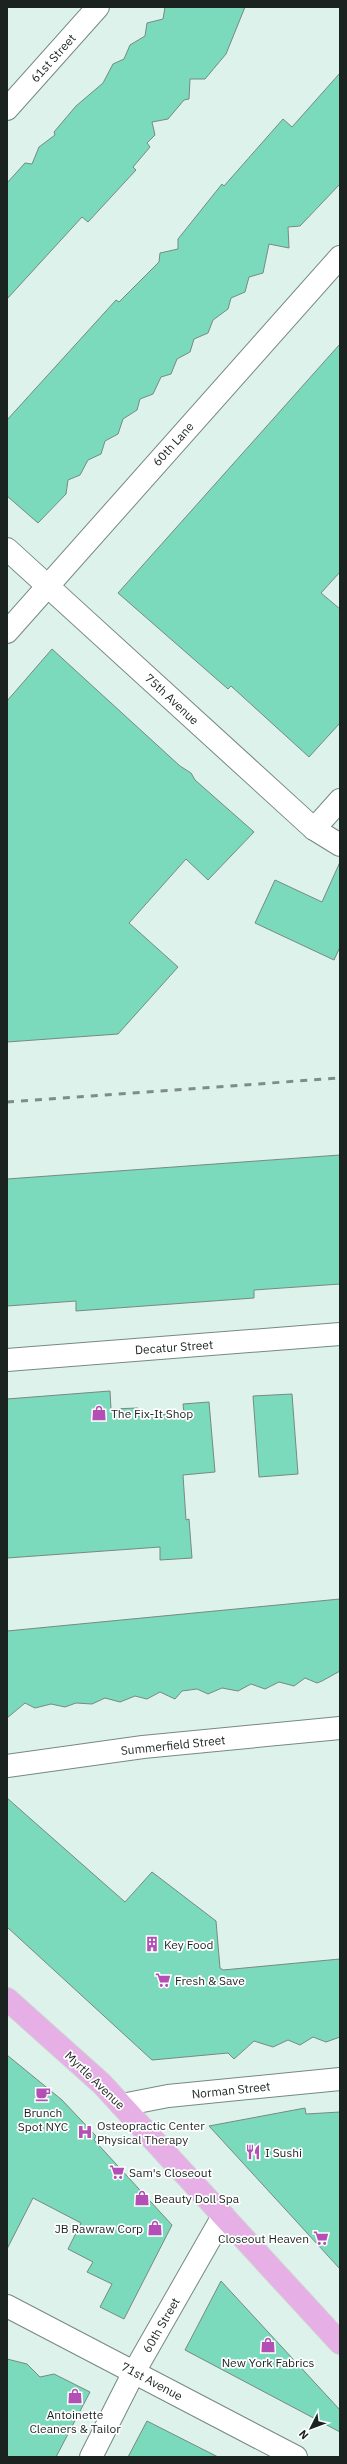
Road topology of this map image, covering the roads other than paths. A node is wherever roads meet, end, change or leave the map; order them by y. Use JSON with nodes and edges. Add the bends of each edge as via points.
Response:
{"nodes":[{"id":1,"x":98,"y":7,"type":"edge"},
{"id":2,"x":7,"y":109,"type":"edge"},
{"id":3,"x":340,"y":258,"type":"edge"},
{"id":4,"x":7,"y":549,"type":"edge"},
{"id":5,"x":47,"y":585,"type":"junction"},
{"id":6,"x":7,"y":632,"type":"edge"},
{"id":7,"x":340,"y":800,"type":"edge"},
{"id":8,"x":314,"y":829,"type":"junction"},
{"id":9,"x":340,"y":845,"type":"edge"},
{"id":10,"x":340,"y":1334,"type":"edge"},
{"id":11,"x":7,"y":1360,"type":"edge"},
{"id":12,"x":340,"y":1728,"type":"edge"},
{"id":13,"x":7,"y":1766,"type":"edge"},
{"id":14,"x":7,"y":1999,"type":"edge"},
{"id":15,"x":340,"y":2079,"type":"edge"},
{"id":16,"x":122,"y":2105,"type":"junction"},
{"id":17,"x":223,"y":2216,"type":"junction"},
{"id":18,"x":7,"y":2306,"type":"edge"},
{"id":19,"x":340,"y":2343,"type":"edge"},
{"id":20,"x":134,"y":2372,"type":"junction"},
{"id":21,"x":91,"y":2457,"type":"edge"},
{"id":22,"x":296,"y":2457,"type":"edge"}],
"edges":[{"from":1,"to":2,"type":"street","name":"61st Street"},
{"from":3,"to":5,"type":"street","name":"60th Lane"},
{"from":4,"to":5,"type":"street","name":"75th Avenue"},
{"from":5,"to":6,"type":"street","name":"60th Lane"},
{"from":5,"to":8,"type":"street","name":"75th Avenue"},
{"from":7,"to":8,"type":"street"},
{"from":8,"to":9,"type":"street","name":"75th Avenue"},
{"from":10,"to":11,"type":"street","name":"Decatur Street"},
{"from":12,"to":13,"type":"street","name":"Summerfield Street","via":[[142,1747]]},
{"from":14,"to":16,"type":"main road","name":"Myrtle Avenue"},
{"from":15,"to":16,"type":"street","name":"Norman Street","via":[[168,2096]]},
{"from":16,"to":17,"type":"main road","name":"Myrtle Avenue"},
{"from":17,"to":19,"type":"main road","name":"Myrtle Avenue"},
{"from":17,"to":20,"type":"street","name":"60th Street"},
{"from":18,"to":20,"type":"street","name":"71st Avenue"},
{"from":20,"to":21,"type":"street","name":"60th Street"},
{"from":20,"to":22,"type":"street","name":"71st Avenue"}]}
